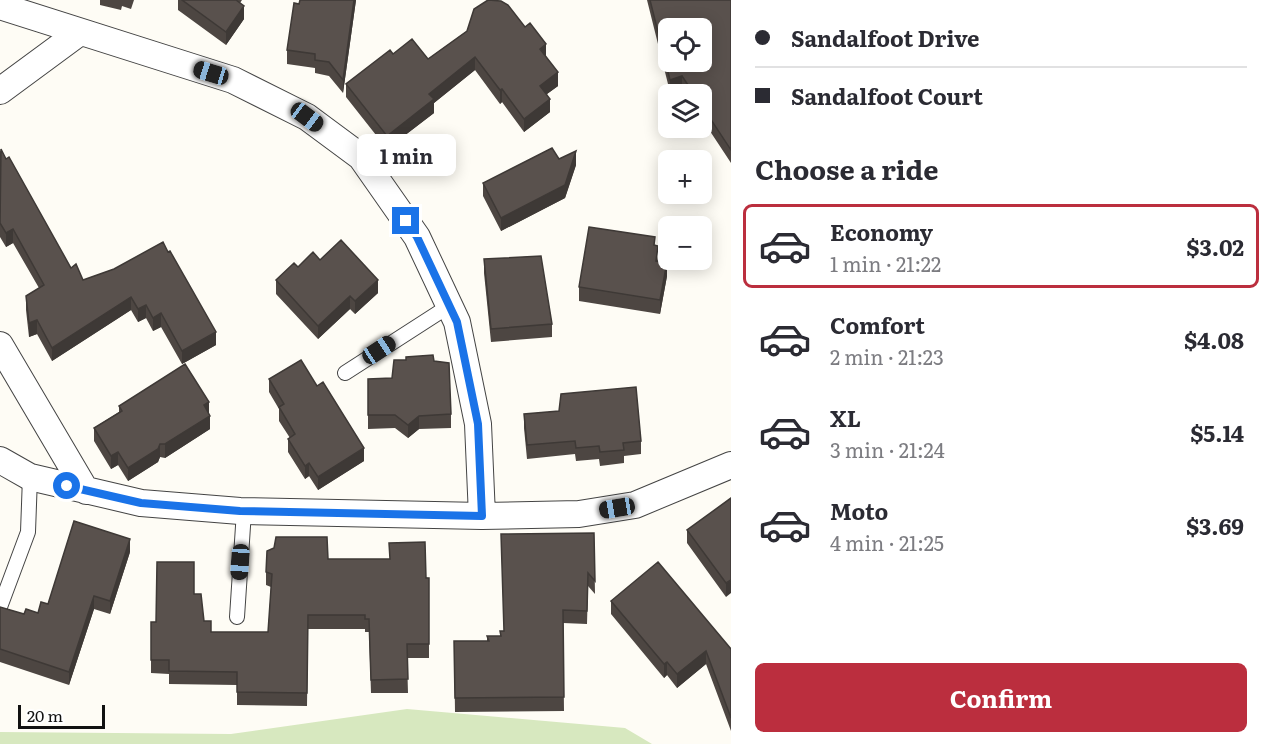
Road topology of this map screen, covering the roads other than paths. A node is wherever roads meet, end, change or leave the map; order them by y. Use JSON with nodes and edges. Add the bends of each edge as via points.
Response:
{"nodes":[{"id":1,"x":0,"y":6,"type":"edge"},
{"id":2,"x":80,"y":32,"type":"junction"},
{"id":3,"x":0,"y":91,"type":"edge"},
{"id":4,"x":449,"y":306,"type":"junction"},
{"id":5,"x":0,"y":345,"type":"edge"},
{"id":6,"x":345,"y":373,"type":"dead end"},
{"id":7,"x":0,"y":460,"type":"edge"},
{"id":8,"x":731,"y":465,"type":"edge"},
{"id":9,"x":30,"y":477,"type":"junction"},
{"id":10,"x":86,"y":491,"type":"junction"},
{"id":11,"x":244,"y":511,"type":"junction"},
{"id":12,"x":482,"y":516,"type":"junction"},
{"id":13,"x":0,"y":607,"type":"edge"},
{"id":14,"x":237,"y":617,"type":"dead end"}],
"edges":[{"from":1,"to":2,"type":"street"},
{"from":2,"to":3,"type":"street"},
{"from":2,"to":4,"type":"street","via":[[233,80],[307,117],[352,150],[361,157],[417,237]]},
{"from":4,"to":6,"type":"lane"},
{"from":4,"to":12,"type":"street","via":[[457,322],[478,424]]},
{"from":5,"to":10,"type":"street"},
{"from":7,"to":9,"type":"street"},
{"from":8,"to":12,"type":"street","via":[[635,505],[579,514]]},
{"from":9,"to":10,"type":"street"},
{"from":9,"to":13,"type":"lane","via":[[28,532]]},
{"from":10,"to":11,"type":"street","via":[[141,503]]},
{"from":11,"to":12,"type":"street"},
{"from":11,"to":14,"type":"lane"}]}
